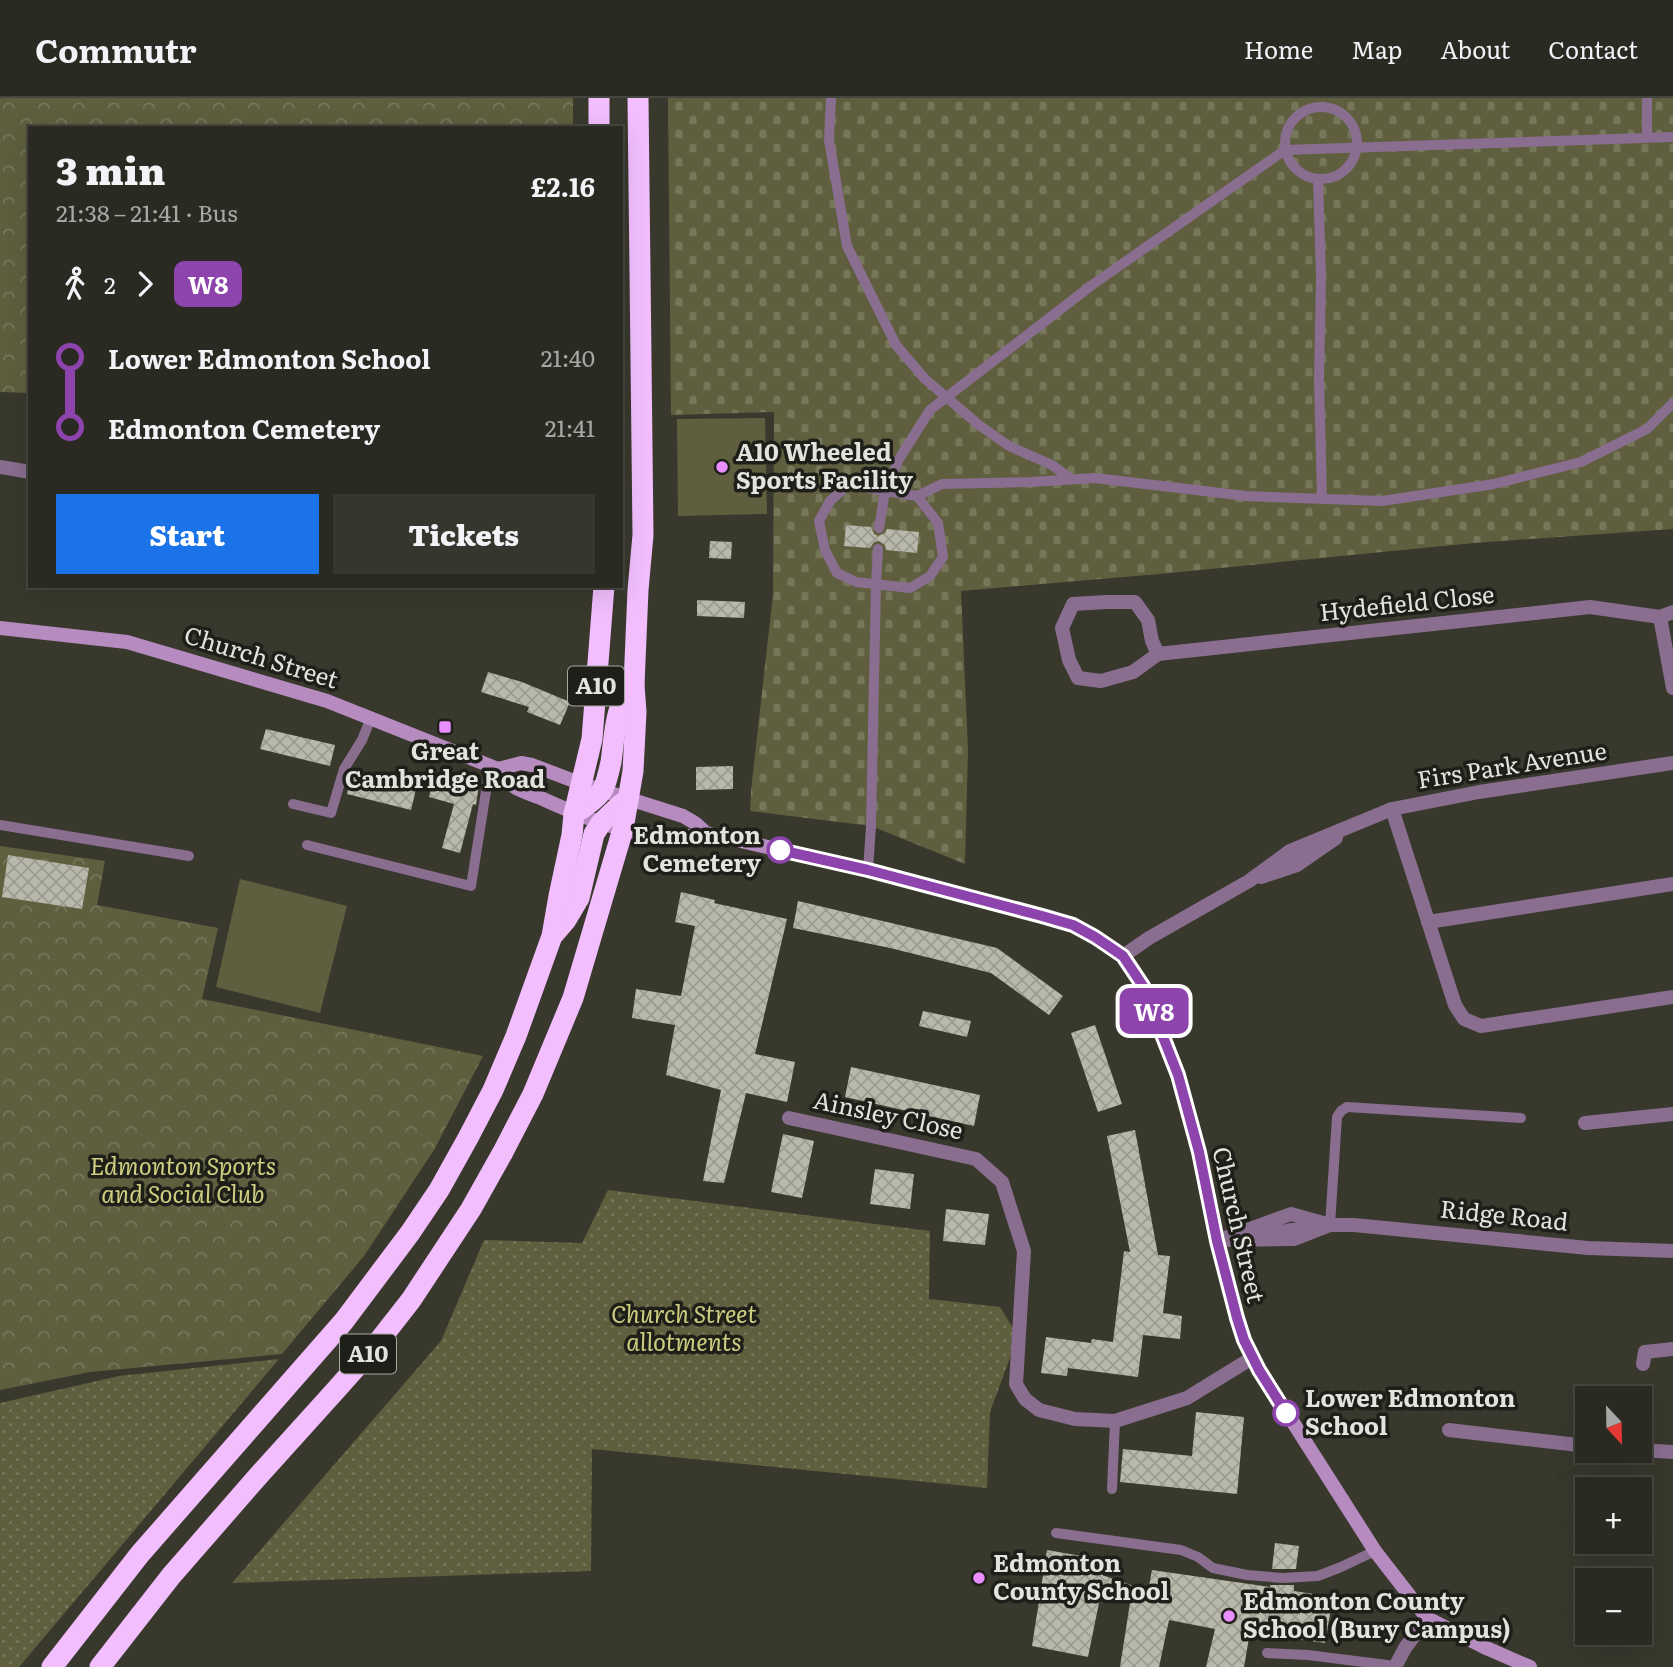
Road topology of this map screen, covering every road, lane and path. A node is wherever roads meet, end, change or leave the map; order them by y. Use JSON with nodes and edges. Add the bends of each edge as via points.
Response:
{"nodes":[{"id":1,"x":599,"y":98,"type":"edge"},
{"id":2,"x":638,"y":98,"type":"edge"},
{"id":3,"x":831,"y":98,"type":"edge"},
{"id":4,"x":1647,"y":98,"type":"edge"},
{"id":5,"x":1317,"y":102,"type":"edge"},
{"id":6,"x":599,"y":126,"type":"edge"},
{"id":7,"x":1647,"y":137,"type":"junction"},
{"id":8,"x":1673,"y":137,"type":"edge"},
{"id":9,"x":1357,"y":148,"type":"junction"},
{"id":10,"x":1285,"y":150,"type":"junction"},
{"id":11,"x":1318,"y":179,"type":"junction"},
{"id":12,"x":631,"y":346,"type":"edge"},
{"id":13,"x":946,"y":398,"type":"junction"},
{"id":14,"x":1673,"y":403,"type":"edge"},
{"id":15,"x":0,"y":467,"type":"edge"},
{"id":16,"x":28,"y":472,"type":"edge"},
{"id":17,"x":1071,"y":479,"type":"junction"},
{"id":18,"x":885,"y":491,"type":"junction"},
{"id":19,"x":917,"y":496,"type":"junction"},
{"id":20,"x":1322,"y":499,"type":"junction"},
{"id":21,"x":879,"y":528,"type":"dead end"},
{"id":22,"x":878,"y":549,"type":"dead end"},
{"id":23,"x":876,"y":584,"type":"junction"},
{"id":24,"x":604,"y":588,"type":"edge"},
{"id":25,"x":1667,"y":614,"type":"edge"},
{"id":26,"x":0,"y":628,"type":"edge"},
{"id":27,"x":1158,"y":654,"type":"junction"},
{"id":28,"x":634,"y":685,"type":"junction"},
{"id":29,"x":1673,"y":688,"type":"edge"},
{"id":30,"x":371,"y":718,"type":"junction"},
{"id":31,"x":1673,"y":764,"type":"edge"},
{"id":32,"x":494,"y":768,"type":"junction"},
{"id":33,"x":592,"y":787,"type":"junction"},
{"id":34,"x":628,"y":800,"type":"junction"},
{"id":35,"x":293,"y":804,"type":"dead end"},
{"id":36,"x":1392,"y":809,"type":"junction"},
{"id":37,"x":574,"y":814,"type":"junction"},
{"id":38,"x":601,"y":823,"type":"junction"},
{"id":39,"x":0,"y":825,"type":"edge"},
{"id":40,"x":623,"y":829,"type":"junction"},
{"id":41,"x":706,"y":833,"type":"junction"},
{"id":42,"x":307,"y":845,"type":"dead end"},
{"id":43,"x":188,"y":856,"type":"dead end"},
{"id":44,"x":868,"y":870,"type":"junction"},
{"id":45,"x":1673,"y":884,"type":"edge"},
{"id":46,"x":1428,"y":922,"type":"junction"},
{"id":47,"x":552,"y":936,"type":"junction"},
{"id":48,"x":1123,"y":956,"type":"junction"},
{"id":49,"x":1673,"y":997,"type":"edge"},
{"id":50,"x":1673,"y":1114,"type":"edge"},
{"id":51,"x":789,"y":1118,"type":"dead end"},
{"id":52,"x":1521,"y":1118,"type":"dead end"},
{"id":53,"x":1585,"y":1123,"type":"dead end"},
{"id":54,"x":1330,"y":1225,"type":"junction"},
{"id":55,"x":1217,"y":1241,"type":"junction"},
{"id":56,"x":1673,"y":1251,"type":"edge"},
{"id":57,"x":1673,"y":1349,"type":"edge"},
{"id":58,"x":1252,"y":1358,"type":"junction"},
{"id":59,"x":1643,"y":1364,"type":"dead end"},
{"id":60,"x":1115,"y":1422,"type":"junction"},
{"id":61,"x":1450,"y":1430,"type":"dead end"},
{"id":62,"x":1575,"y":1445,"type":"edge"},
{"id":63,"x":1652,"y":1451,"type":"edge"},
{"id":64,"x":1673,"y":1452,"type":"edge"},
{"id":65,"x":1112,"y":1489,"type":"dead end"},
{"id":66,"x":1056,"y":1533,"type":"dead end"},
{"id":67,"x":1375,"y":1551,"type":"junction"},
{"id":68,"x":1427,"y":1618,"type":"junction"},
{"id":69,"x":1267,"y":1653,"type":"dead end"},
{"id":70,"x":1315,"y":1662,"type":"edge"},
{"id":71,"x":1395,"y":1666,"type":"edge"},
{"id":72,"x":52,"y":1667,"type":"edge"},
{"id":73,"x":100,"y":1667,"type":"edge"},
{"id":74,"x":1530,"y":1667,"type":"edge"}],
"edges":[{"from":1,"to":6,"type":"highway"},
{"from":2,"to":12,"type":"highway","number":"A10"},
{"from":3,"to":13,"type":"lane","via":[[829,140],[847,246],[896,345]]},
{"from":4,"to":7,"type":"lane"},
{"from":5,"to":9,"type":"lane","via":[[1347,117],[1356,131]]},
{"from":5,"to":10,"type":"lane","via":[[1287,130]]},
{"from":7,"to":8,"type":"lane"},
{"from":7,"to":9,"type":"lane"},
{"from":9,"to":10,"type":"lane"},
{"from":9,"to":11,"type":"lane","via":[[1349,167],[1332,178]]},
{"from":10,"to":11,"type":"lane","via":[[1294,168]]},
{"from":10,"to":13,"type":"lane","via":[[1092,285]]},
{"from":11,"to":20,"type":"lane"},
{"from":12,"to":28,"type":"highway","number":"A10","via":[[642,431],[643,535]]},
{"from":13,"to":17,"type":"lane","via":[[1009,446]]},
{"from":13,"to":18,"type":"lane","via":[[930,410]]},
{"from":14,"to":20,"type":"lane","via":[[1647,429],[1581,461],[1494,484],[1382,501]]},
{"from":15,"to":16,"type":"street"},
{"from":17,"to":19,"type":"lane","via":[[942,484]]},
{"from":17,"to":20,"type":"lane"},
{"from":18,"to":19,"type":"lane"},
{"from":18,"to":21,"type":"lane"},
{"from":18,"to":23,"type":"lane","via":[[848,485],[830,501],[819,521],[825,550],[837,573],[856,583]]},
{"from":19,"to":23,"type":"lane","via":[[938,523],[943,557],[930,576],[910,588]]},
{"from":22,"to":23,"type":"lane"},
{"from":23,"to":44,"type":"lane"},
{"from":24,"to":33,"type":"highway","number":"A10"},
{"from":25,"to":27,"type":"street","name":"Hydefield Close","via":[[1590,607]]},
{"from":25,"to":29,"type":"street","name":"Hydefield Close"},
{"from":26,"to":30,"type":"main road","name":"Church Street","via":[[127,642]]},
{"from":27,"to":27,"type":"street","name":"Hydefield Close","via":[[1133,671],[1101,681],[1078,678],[1062,628],[1073,604],[1135,602],[1148,620]]},
{"from":28,"to":33,"type":"highway","number":"A10","via":[[619,709],[610,768]]},
{"from":28,"to":34,"type":"highway","number":"A10"},
{"from":30,"to":32,"type":"main road","name":"Church Street"},
{"from":30,"to":35,"type":"lane","via":[[344,769],[331,813]]},
{"from":31,"to":36,"type":"street","name":"Firs Park Avenue"},
{"from":32,"to":33,"type":"main road","name":"Church Street","via":[[532,765]]},
{"from":32,"to":37,"type":"main road","name":"Church Street","via":[[513,786]]},
{"from":32,"to":42,"type":"lane","via":[[471,886]]},
{"from":33,"to":34,"type":"main road","name":"Church Street"},
{"from":33,"to":37,"type":"highway","number":"A10"},
{"from":34,"to":38,"type":"highway","number":"A10"},
{"from":34,"to":40,"type":"highway","number":"A10"},
{"from":34,"to":41,"type":"main road","name":"Church Street","via":[[683,816]]},
{"from":36,"to":46,"type":"street"},
{"from":36,"to":48,"type":"street","name":"Firs Park Avenue","via":[[1360,822],[1297,865],[1249,881]]},
{"from":37,"to":38,"type":"main road","name":"Church Street"},
{"from":37,"to":47,"type":"highway","number":"A10"},
{"from":38,"to":40,"type":"main road","name":"Church Street"},
{"from":38,"to":47,"type":"highway","number":"A10","via":[[594,834],[579,898]]},
{"from":39,"to":43,"type":"lane"},
{"from":40,"to":41,"type":"main road","name":"Church Street","via":[[678,838]]},
{"from":40,"to":73,"type":"highway","number":"A10","via":[[573,998],[533,1094],[471,1209],[375,1346],[171,1576]]},
{"from":41,"to":44,"type":"main road","name":"Church Street"},
{"from":44,"to":48,"type":"main road","name":"Church Street","via":[[1073,925]]},
{"from":45,"to":46,"type":"street"},
{"from":46,"to":49,"type":"street","via":[[1455,1005],[1464,1019],[1480,1026]]},
{"from":47,"to":72,"type":"highway","number":"A10","via":[[492,1090],[439,1190],[410,1233],[344,1321],[140,1554]]},
{"from":48,"to":55,"type":"main road","name":"Church Street","via":[[1143,986],[1178,1075]]},
{"from":50,"to":53,"type":"street"},
{"from":51,"to":60,"type":"street","name":"Ainsley Close","via":[[976,1158],[1002,1182],[1024,1251],[1016,1384],[1039,1410]]},
{"from":52,"to":54,"type":"lane","via":[[1347,1107],[1338,1117]]},
{"from":54,"to":55,"type":"street","name":"Ridge Road","via":[[1294,1239]]},
{"from":54,"to":55,"type":"street","name":"Ridge Road","via":[[1291,1214]]},
{"from":54,"to":56,"type":"street","name":"Ridge Road"},
{"from":55,"to":58,"type":"main road","name":"Church Street"},
{"from":57,"to":59,"type":"street","via":[[1645,1352]]},
{"from":58,"to":60,"type":"street","name":"Ainsley Close","via":[[1187,1398]]},
{"from":58,"to":67,"type":"main road","name":"Church Street"},
{"from":60,"to":65,"type":"lane"},
{"from":61,"to":62,"type":"street"},
{"from":63,"to":64,"type":"street"},
{"from":66,"to":67,"type":"lane","via":[[1181,1550],[1213,1568],[1283,1578],[1318,1576]]},
{"from":67,"to":68,"type":"main road","name":"Church Street"},
{"from":68,"to":71,"type":"street"},
{"from":68,"to":74,"type":"main road","name":"Church Street"},
{"from":69,"to":70,"type":"lane"},
{"from":70,"to":71,"type":"lane"}]}
